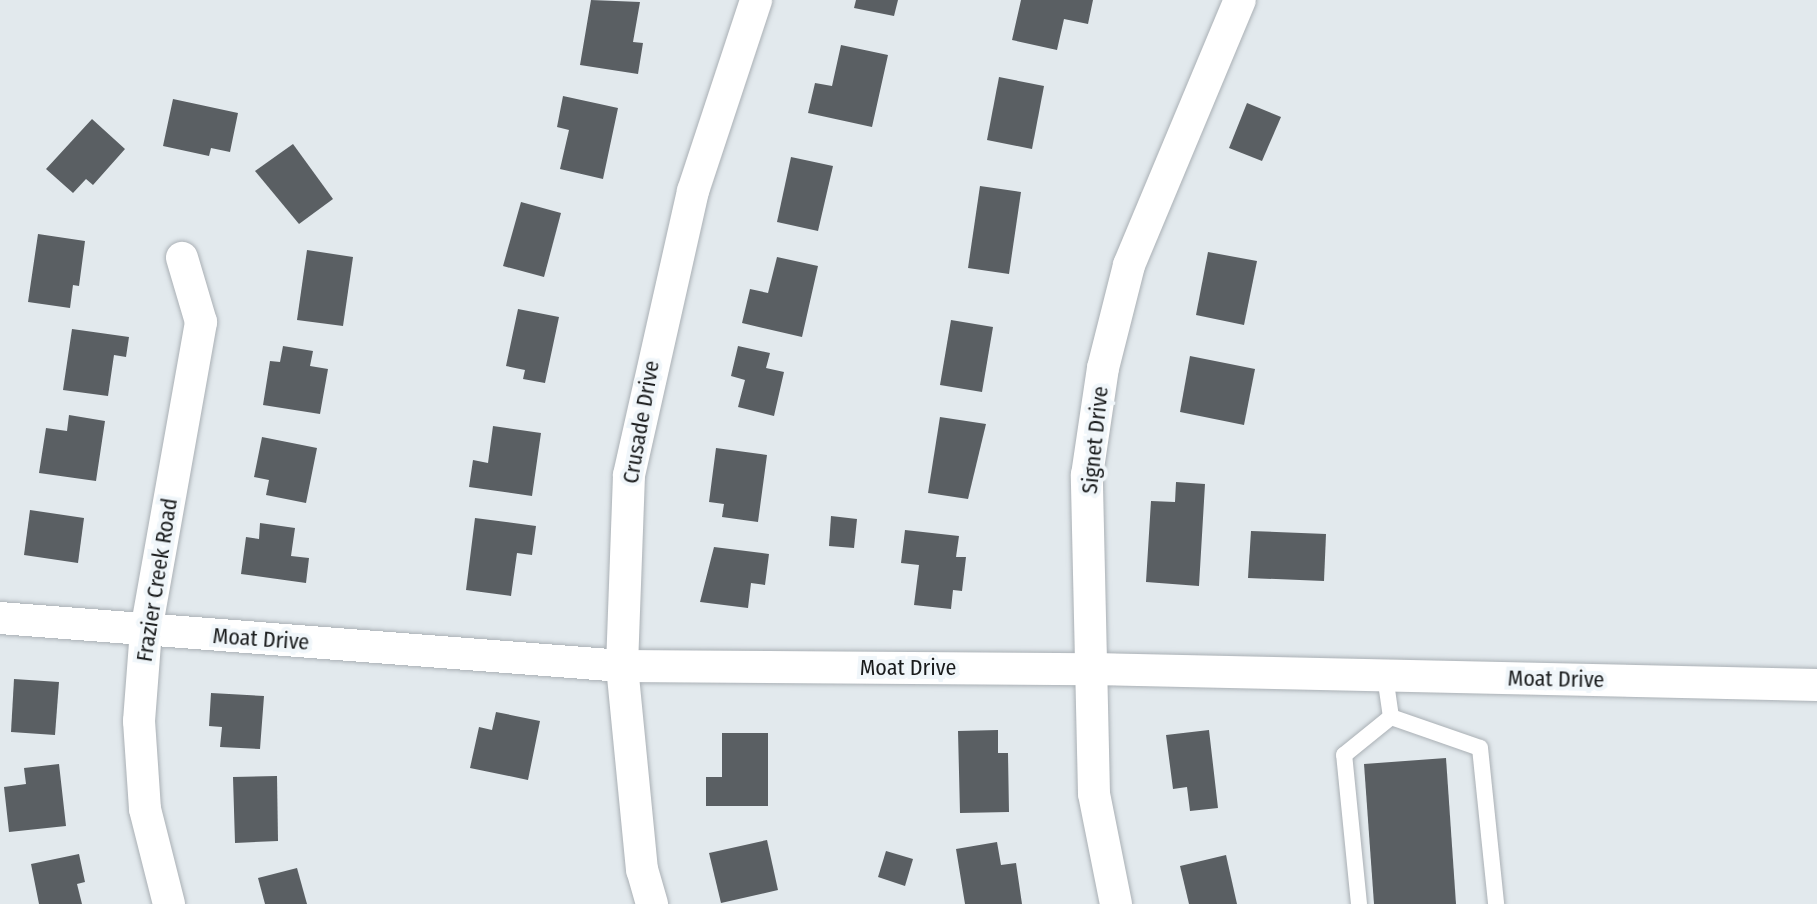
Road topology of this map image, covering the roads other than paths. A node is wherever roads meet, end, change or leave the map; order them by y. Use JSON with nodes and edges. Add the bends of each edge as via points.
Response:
{"nodes":[{"id":1,"x":756,"y":0,"type":"edge"},
{"id":2,"x":1240,"y":0,"type":"edge"},
{"id":3,"x":182,"y":258,"type":"dead end"},
{"id":4,"x":0,"y":618,"type":"edge"},
{"id":5,"x":146,"y":631,"type":"junction"},
{"id":6,"x":622,"y":666,"type":"junction"},
{"id":7,"x":1092,"y":669,"type":"junction"},
{"id":8,"x":1385,"y":676,"type":"junction"},
{"id":9,"x":1817,"y":685,"type":"edge"},
{"id":10,"x":1391,"y":717,"type":"junction"},
{"id":11,"x":169,"y":904,"type":"edge"},
{"id":12,"x":652,"y":904,"type":"edge"},
{"id":13,"x":1116,"y":904,"type":"edge"},
{"id":14,"x":1359,"y":904,"type":"edge"},
{"id":15,"x":1496,"y":904,"type":"edge"}],
"edges":[{"from":1,"to":6,"type":"street","name":"Crusade Drive","via":[[693,191],[656,339],[629,475]]},
{"from":2,"to":7,"type":"street","name":"Signet Drive","via":[[1129,265],[1103,368],[1087,475]]},
{"from":3,"to":5,"type":"street","name":"Frazier Creek Road","via":[[201,322]]},
{"from":4,"to":5,"type":"street","name":"Moat Drive"},
{"from":5,"to":6,"type":"street","name":"Moat Drive"},
{"from":5,"to":11,"type":"street","name":"Frazier Creek Road","via":[[139,721],[145,809]]},
{"from":6,"to":7,"type":"street","name":"Moat Drive"},
{"from":6,"to":12,"type":"street","name":"Crusade Drive","via":[[642,870]]},
{"from":7,"to":8,"type":"street","name":"Moat Drive"},
{"from":7,"to":13,"type":"street","name":"Signet Drive","via":[[1094,794]]},
{"from":8,"to":9,"type":"street","name":"Moat Drive"},
{"from":8,"to":10,"type":"lane"},
{"from":10,"to":14,"type":"lane","via":[[1344,755]]},
{"from":10,"to":15,"type":"lane","via":[[1480,748]]}]}
